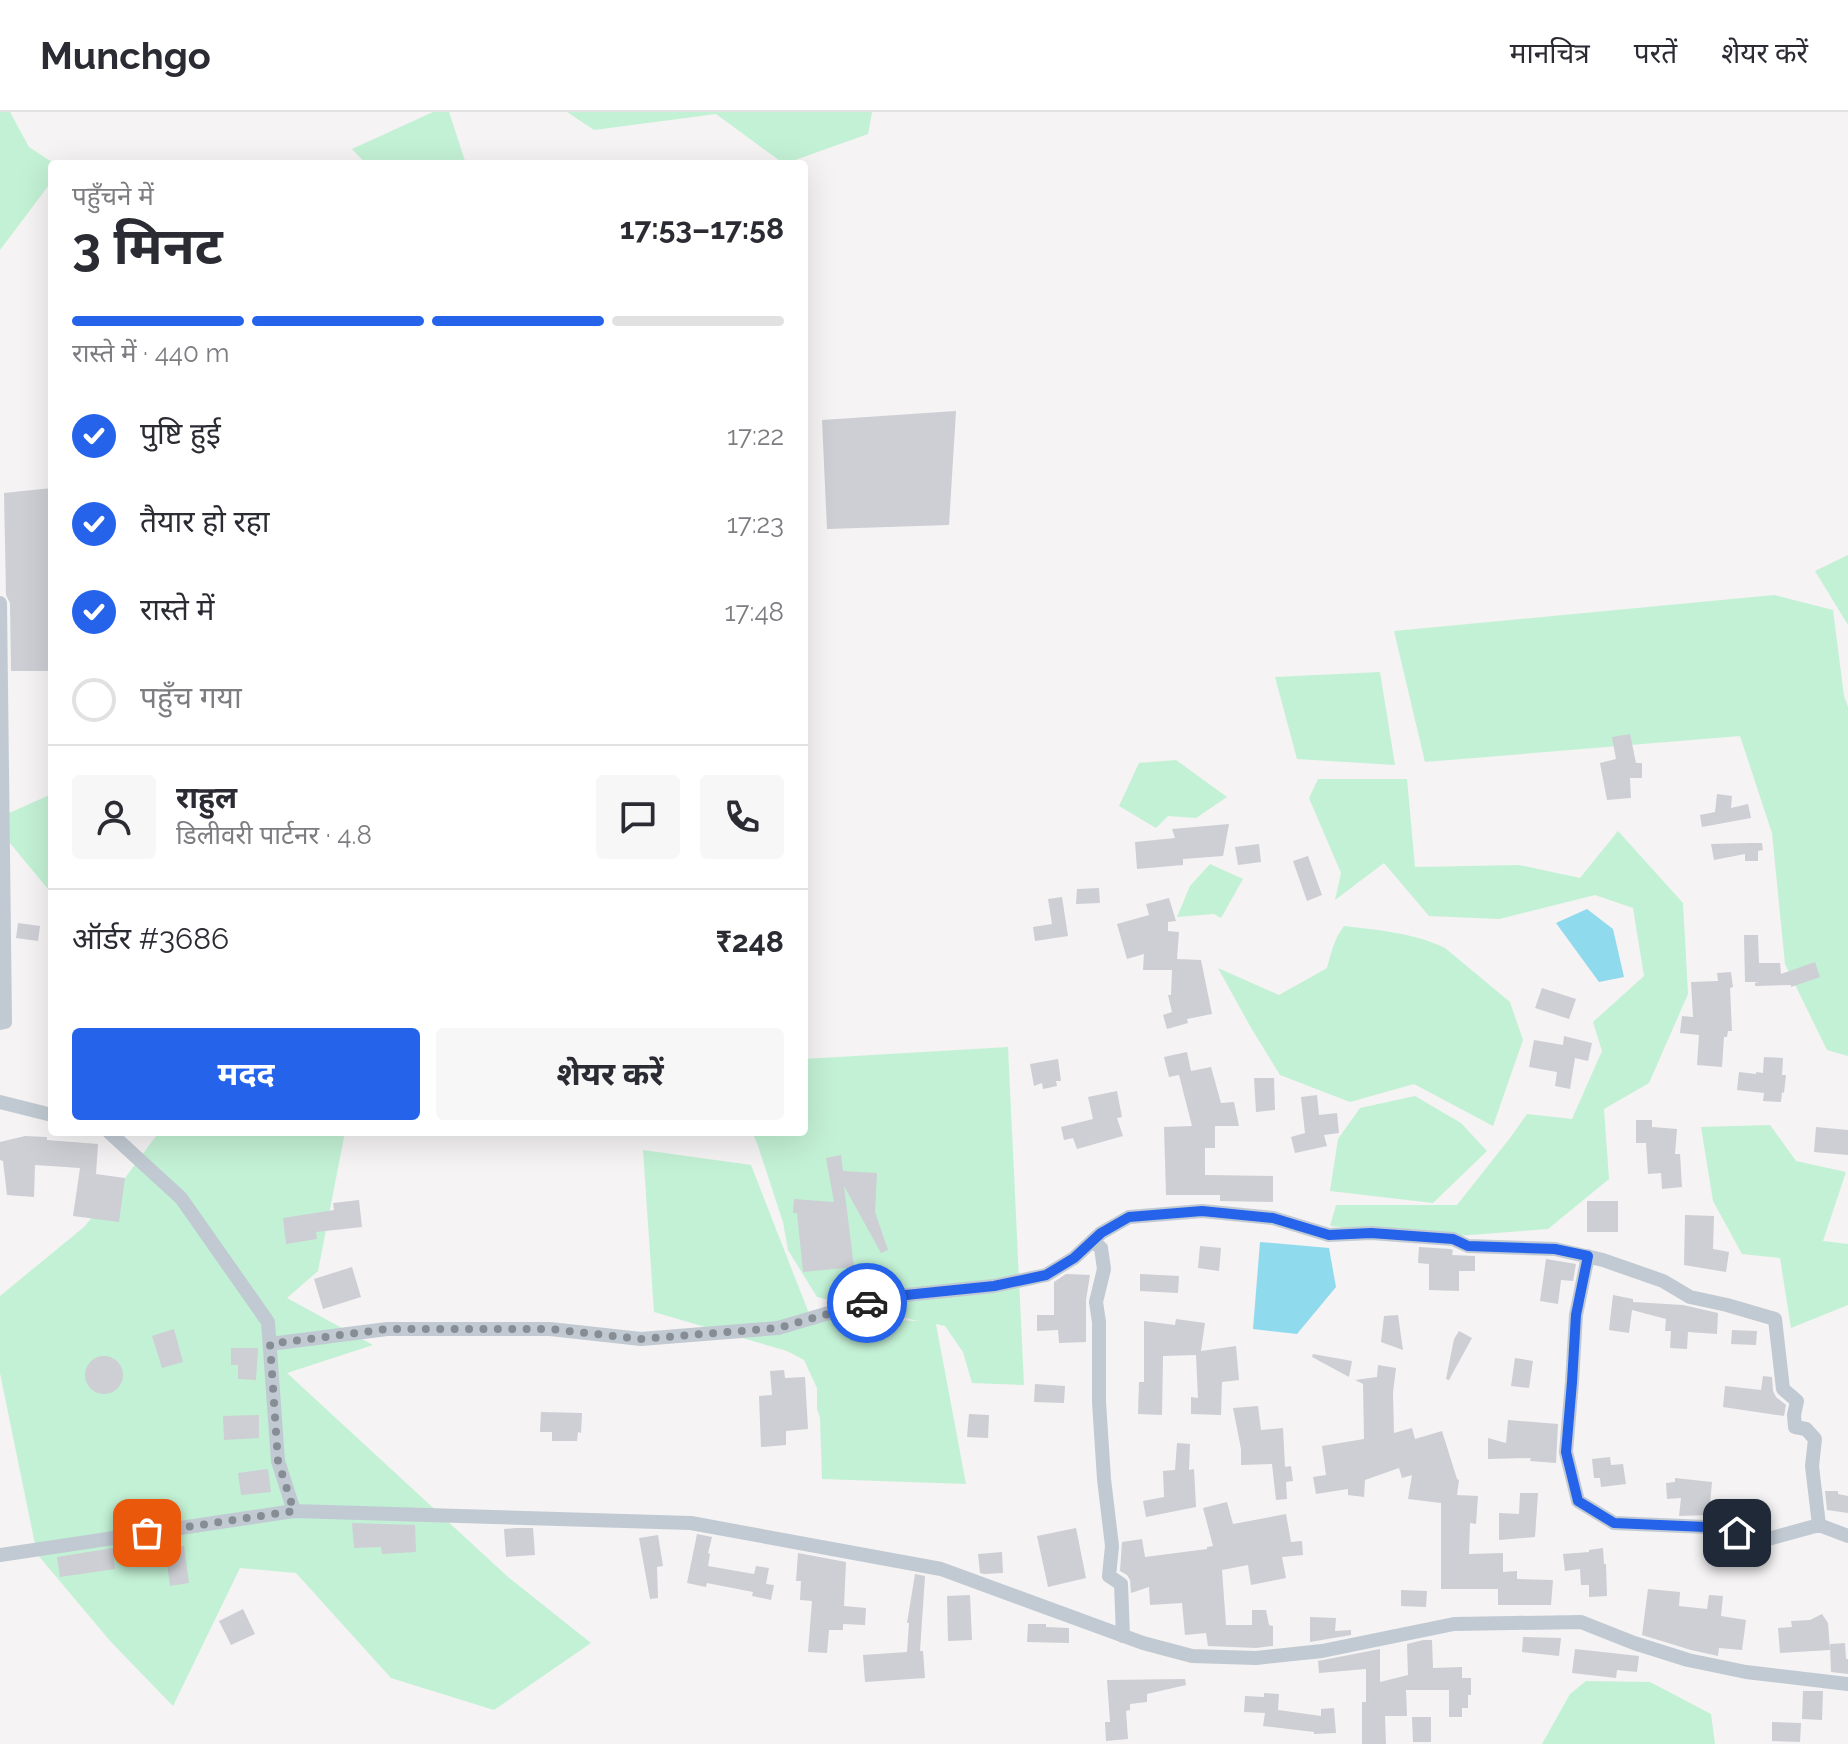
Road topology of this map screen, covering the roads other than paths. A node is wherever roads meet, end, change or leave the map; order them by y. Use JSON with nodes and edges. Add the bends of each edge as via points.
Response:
{"nodes":[{"id":1,"x":0,"y":603,"type":"edge"},
{"id":2,"x":0,"y":1023,"type":"edge"},
{"id":3,"x":0,"y":1102,"type":"edge"},
{"id":4,"x":48,"y":1114,"type":"edge"},
{"id":5,"x":113,"y":1136,"type":"edge"},
{"id":6,"x":1092,"y":1241,"type":"junction"},
{"id":7,"x":1588,"y":1256,"type":"junction"},
{"id":8,"x":270,"y":1344,"type":"junction"},
{"id":9,"x":294,"y":1511,"type":"junction"},
{"id":10,"x":1819,"y":1525,"type":"junction"},
{"id":11,"x":1848,"y":1536,"type":"edge"},
{"id":12,"x":0,"y":1555,"type":"edge"},
{"id":13,"x":1123,"y":1636,"type":"junction"},
{"id":14,"x":1848,"y":1684,"type":"edge"}],
"edges":[{"from":1,"to":2,"type":"street","via":[[5,1022]]},
{"from":3,"to":4,"type":"street"},
{"from":5,"to":8,"type":"street","via":[[181,1198],[268,1322]]},
{"from":6,"to":7,"type":"street","via":[[1129,1217],[1202,1211],[1273,1218],[1329,1235],[1453,1239],[1468,1246],[1555,1249]]},
{"from":6,"to":8,"type":"street","via":[[1046,1275],[906,1295],[778,1328],[641,1339],[550,1329],[387,1329]]},
{"from":6,"to":13,"type":"street","via":[[1101,1248],[1104,1269],[1096,1302],[1099,1402],[1112,1546],[1109,1576],[1121,1584]]},
{"from":7,"to":10,"type":"street","via":[[1663,1281],[1690,1297],[1775,1319],[1783,1389],[1797,1401],[1793,1423],[1815,1439],[1812,1466]]},
{"from":7,"to":10,"type":"street","via":[[1576,1315],[1566,1452],[1578,1501],[1614,1523],[1706,1527],[1768,1539]]},
{"from":8,"to":9,"type":"street","via":[[278,1461]]},
{"from":9,"to":12,"type":"street"},
{"from":9,"to":13,"type":"street","via":[[691,1523],[941,1569]]},
{"from":10,"to":11,"type":"street"},
{"from":13,"to":14,"type":"street","via":[[1192,1656],[1256,1658],[1322,1651],[1454,1624],[1581,1622],[1688,1660]]}]}
